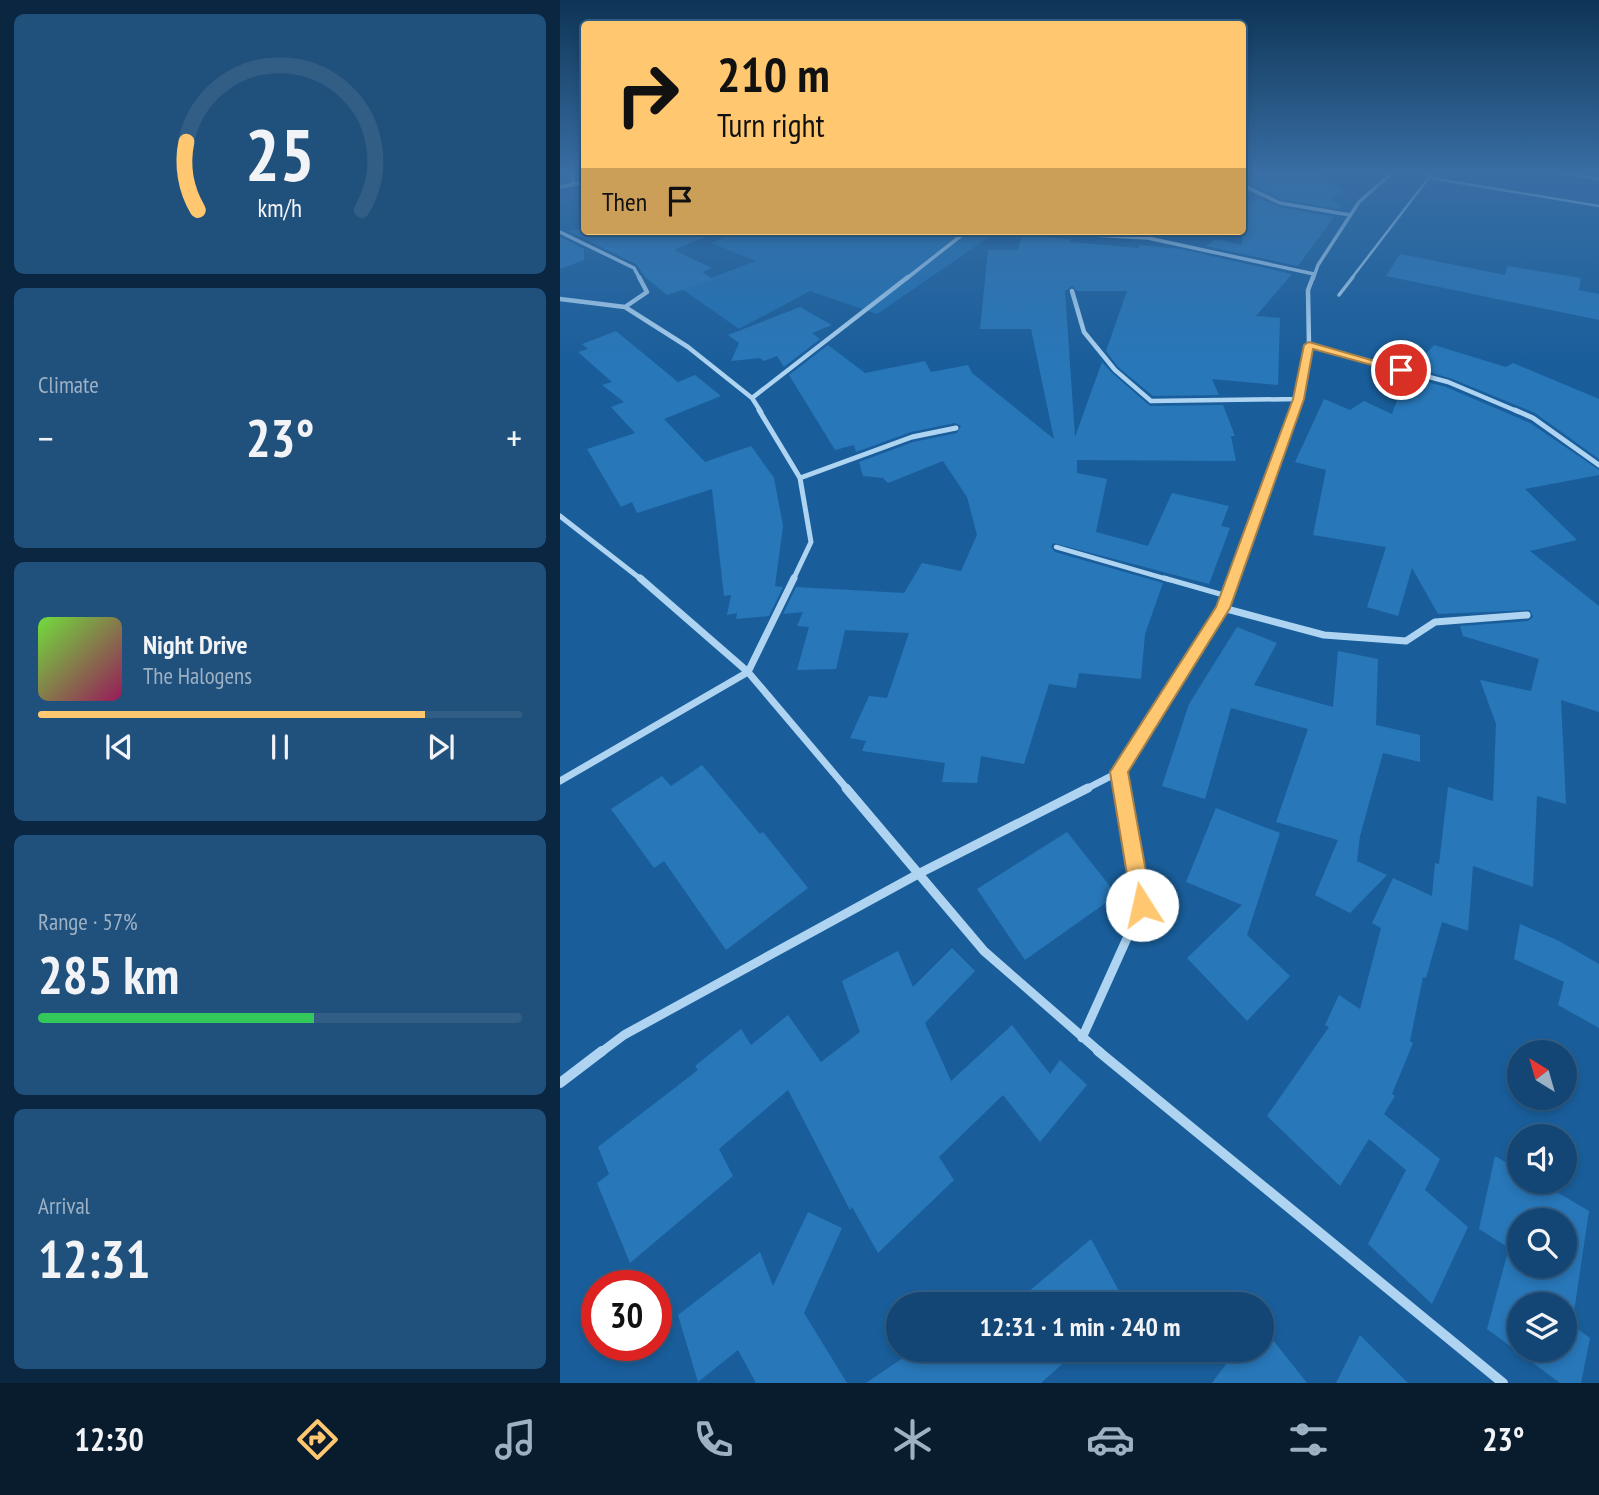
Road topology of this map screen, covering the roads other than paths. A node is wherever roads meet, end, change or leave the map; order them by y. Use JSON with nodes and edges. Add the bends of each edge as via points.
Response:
{"nodes":[{"id":1,"x":567,"y":236,"type":"edge"},
{"id":2,"x":961,"y":236,"type":"edge"},
{"id":3,"x":1102,"y":236,"type":"edge"},
{"id":4,"x":1337,"y":236,"type":"edge"},
{"id":5,"x":1385,"y":236,"type":"edge"},
{"id":6,"x":1314,"y":274,"type":"junction"},
{"id":7,"x":1072,"y":291,"type":"dead end"},
{"id":8,"x":1339,"y":295,"type":"dead end"},
{"id":9,"x":560,"y":299,"type":"edge"},
{"id":10,"x":625,"y":307,"type":"junction"},
{"id":11,"x":1309,"y":345,"type":"junction"},
{"id":12,"x":752,"y":398,"type":"junction"},
{"id":13,"x":1298,"y":399,"type":"junction"},
{"id":14,"x":956,"y":428,"type":"dead end"},
{"id":15,"x":1599,"y":465,"type":"edge"},
{"id":16,"x":800,"y":478,"type":"junction"},
{"id":17,"x":560,"y":516,"type":"edge"},
{"id":18,"x":1056,"y":547,"type":"dead end"},
{"id":19,"x":1227,"y":596,"type":"junction"},
{"id":20,"x":1223,"y":608,"type":"junction"},
{"id":21,"x":1527,"y":615,"type":"dead end"},
{"id":22,"x":748,"y":672,"type":"junction"},
{"id":23,"x":1119,"y":772,"type":"junction"},
{"id":24,"x":560,"y":780,"type":"edge"},
{"id":25,"x":920,"y":873,"type":"junction"},
{"id":26,"x":1082,"y":1038,"type":"junction"},
{"id":27,"x":560,"y":1083,"type":"edge"},
{"id":28,"x":1503,"y":1383,"type":"edge"}],
"edges":[{"from":1,"to":10,"type":"street","via":[[634,268],[647,292]]},
{"from":2,"to":12,"type":"street"},
{"from":3,"to":6,"type":"street","via":[[1148,238]]},
{"from":4,"to":6,"type":"street"},
{"from":5,"to":8,"type":"lane"},
{"from":6,"to":11,"type":"street","via":[[1308,290]]},
{"from":7,"to":13,"type":"street","via":[[1084,332],[1115,370],[1151,401]]},
{"from":9,"to":10,"type":"street"},
{"from":10,"to":12,"type":"street","via":[[688,347]]},
{"from":11,"to":13,"type":"street"},
{"from":11,"to":15,"type":"street","via":[[1448,382],[1533,418]]},
{"from":12,"to":16,"type":"street"},
{"from":13,"to":19,"type":"street"},
{"from":14,"to":16,"type":"street","via":[[912,438]]},
{"from":16,"to":22,"type":"street","via":[[811,542]]},
{"from":17,"to":22,"type":"street","via":[[623,563]]},
{"from":18,"to":19,"type":"lane"},
{"from":19,"to":20,"type":"street"},
{"from":20,"to":21,"type":"street","via":[[1324,635],[1406,641],[1435,622]]},
{"from":20,"to":23,"type":"street"},
{"from":22,"to":24,"type":"street"},
{"from":22,"to":25,"type":"street"},
{"from":23,"to":25,"type":"street"},
{"from":23,"to":26,"type":"street","via":[[1142,905]]},
{"from":25,"to":26,"type":"street","via":[[984,951]]},
{"from":25,"to":27,"type":"street","via":[[624,1035]]},
{"from":26,"to":28,"type":"street"}]}
